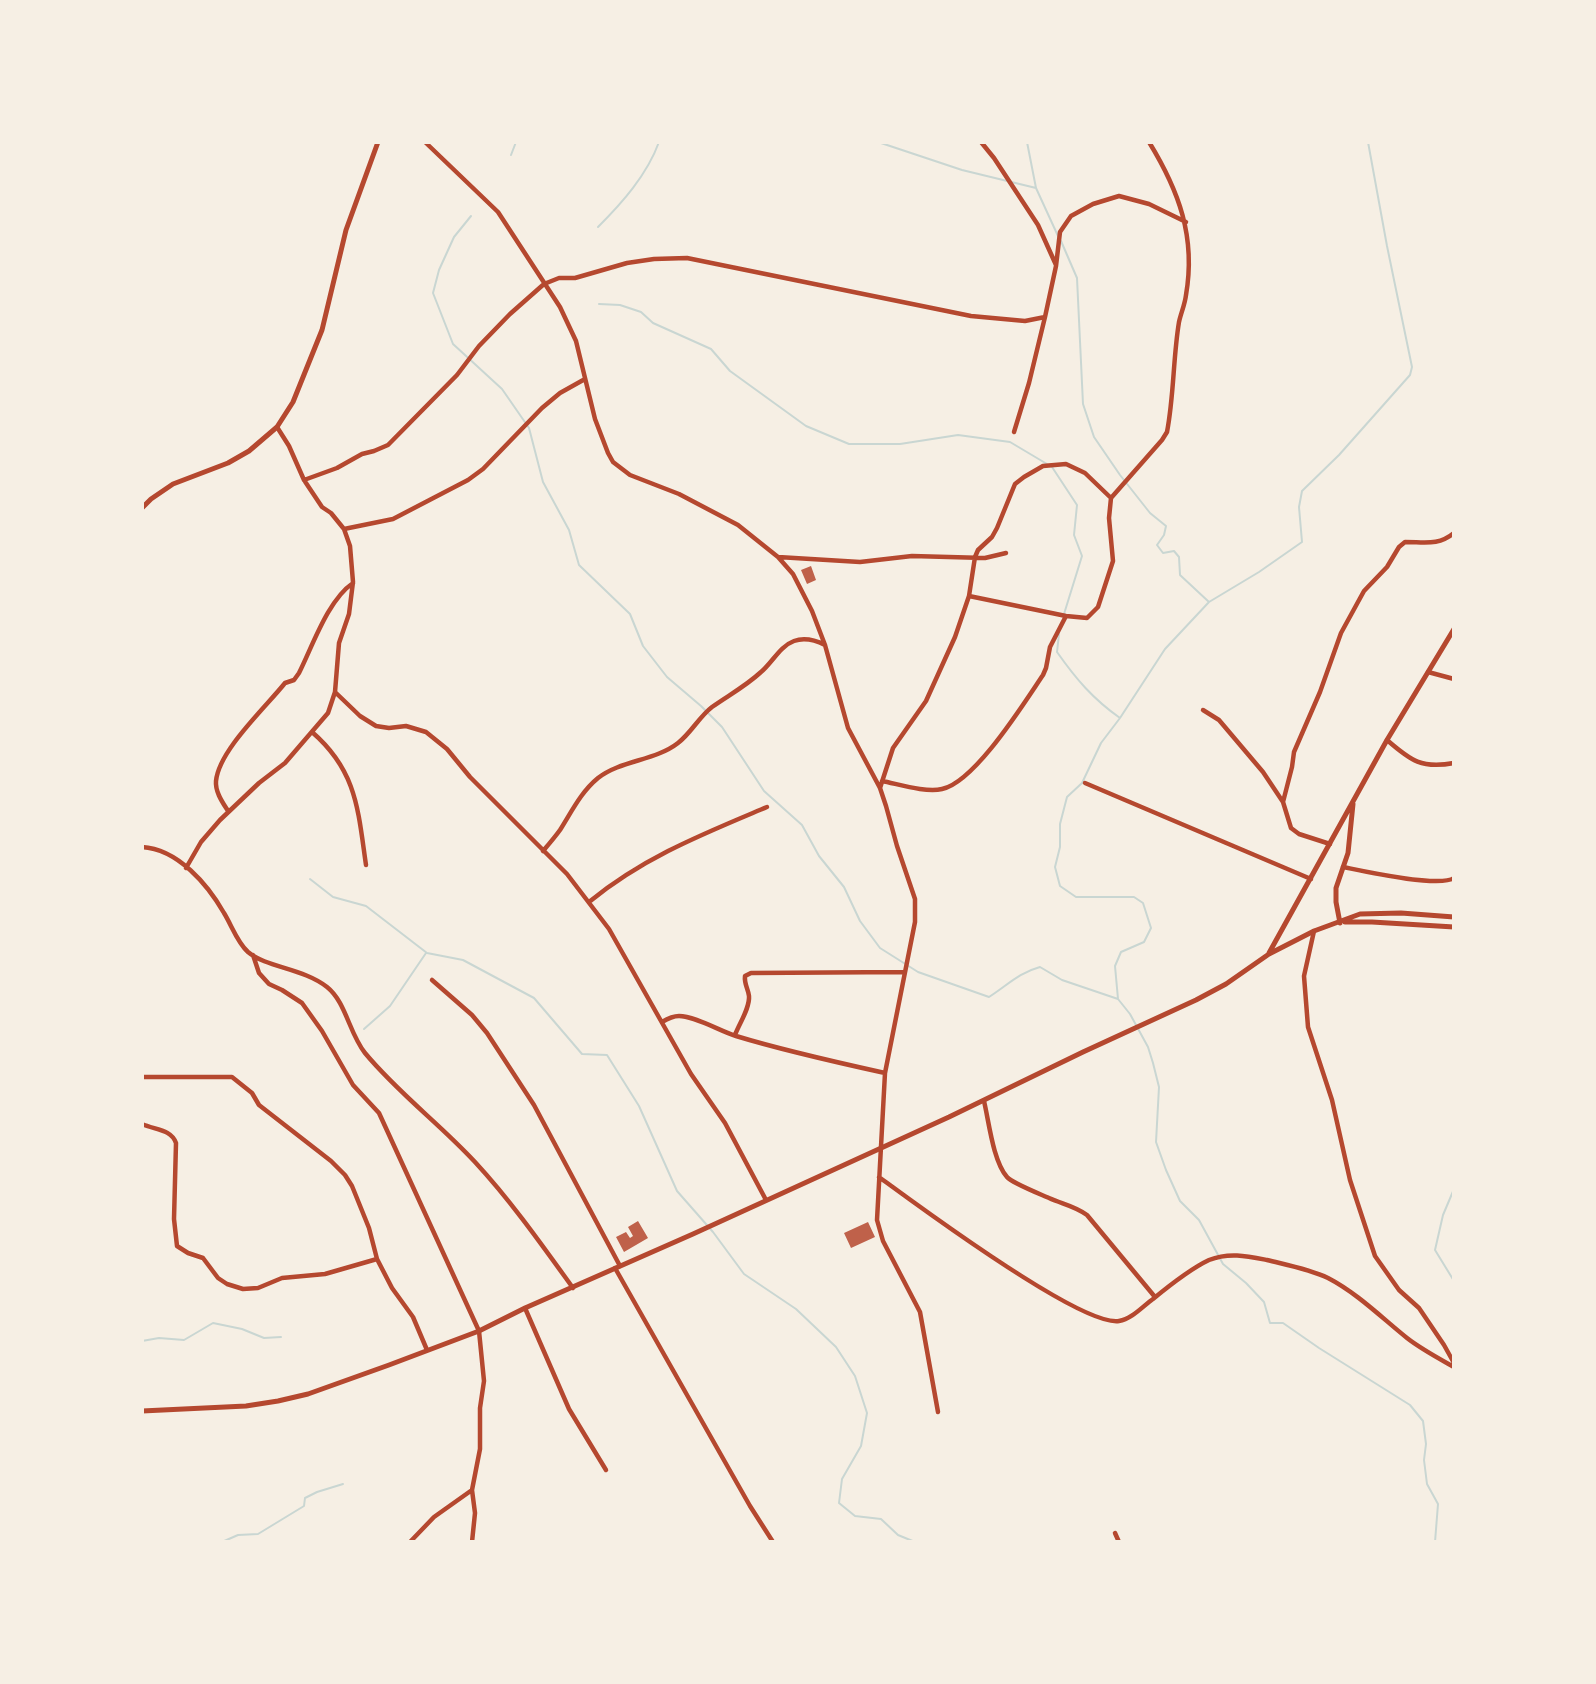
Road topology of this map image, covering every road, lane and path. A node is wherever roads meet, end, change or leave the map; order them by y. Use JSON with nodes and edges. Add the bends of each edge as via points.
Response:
{"nodes":[{"id":1,"x":378,"y":142,"type":"edge"},
{"id":2,"x":425,"y":142,"type":"edge"},
{"id":3,"x":981,"y":142,"type":"edge"},
{"id":4,"x":1149,"y":142,"type":"edge"},
{"id":5,"x":1186,"y":222,"type":"junction"},
{"id":6,"x":1056,"y":266,"type":"junction"},
{"id":7,"x":544,"y":284,"type":"junction"},
{"id":8,"x":1045,"y":317,"type":"junction"},
{"id":9,"x":585,"y":379,"type":"junction"},
{"id":10,"x":277,"y":427,"type":"junction"},
{"id":11,"x":1014,"y":432,"type":"dead end"},
{"id":12,"x":304,"y":480,"type":"junction"},
{"id":13,"x":1111,"y":498,"type":"junction"},
{"id":14,"x":142,"y":508,"type":"edge"},
{"id":15,"x":344,"y":529,"type":"junction"},
{"id":16,"x":1454,"y":533,"type":"edge"},
{"id":17,"x":1006,"y":553,"type":"dead end"},
{"id":18,"x":778,"y":556,"type":"junction"},
{"id":19,"x":975,"y":557,"type":"junction"},
{"id":20,"x":353,"y":582,"type":"junction"},
{"id":21,"x":969,"y":596,"type":"junction"},
{"id":22,"x":1066,"y":616,"type":"junction"},
{"id":23,"x":1454,"y":629,"type":"edge"},
{"id":24,"x":825,"y":645,"type":"junction"},
{"id":25,"x":1428,"y":672,"type":"junction"},
{"id":26,"x":1454,"y":679,"type":"edge"},
{"id":27,"x":335,"y":692,"type":"junction"},
{"id":28,"x":1203,"y":710,"type":"dead end"},
{"id":29,"x":312,"y":732,"type":"junction"},
{"id":30,"x":1387,"y":740,"type":"junction"},
{"id":31,"x":1454,"y":763,"type":"edge"},
{"id":32,"x":882,"y":781,"type":"junction"},
{"id":33,"x":1085,"y":783,"type":"dead end"},
{"id":34,"x":880,"y":788,"type":"junction"},
{"id":35,"x":1354,"y":799,"type":"junction"},
{"id":36,"x":1283,"y":802,"type":"junction"},
{"id":37,"x":767,"y":807,"type":"dead end"},
{"id":38,"x":228,"y":812,"type":"junction"},
{"id":39,"x":1330,"y":843,"type":"junction"},
{"id":40,"x":142,"y":847,"type":"edge"},
{"id":41,"x":543,"y":851,"type":"junction"},
{"id":42,"x":366,"y":865,"type":"dead end"},
{"id":43,"x":1343,"y":867,"type":"junction"},
{"id":44,"x":186,"y":868,"type":"junction"},
{"id":45,"x":1454,"y":878,"type":"edge"},
{"id":46,"x":1311,"y":879,"type":"junction"},
{"id":47,"x":589,"y":902,"type":"junction"},
{"id":48,"x":1454,"y":917,"type":"edge"},
{"id":49,"x":1340,"y":923,"type":"junction"},
{"id":50,"x":1454,"y":927,"type":"edge"},
{"id":51,"x":1314,"y":931,"type":"junction"},
{"id":52,"x":1269,"y":954,"type":"junction"},
{"id":53,"x":253,"y":955,"type":"junction"},
{"id":54,"x":905,"y":972,"type":"junction"},
{"id":55,"x":432,"y":980,"type":"dead end"},
{"id":56,"x":662,"y":1022,"type":"junction"},
{"id":57,"x":735,"y":1035,"type":"junction"},
{"id":58,"x":885,"y":1073,"type":"junction"},
{"id":59,"x":142,"y":1077,"type":"edge"},
{"id":60,"x":984,"y":1101,"type":"junction"},
{"id":61,"x":142,"y":1124,"type":"edge"},
{"id":62,"x":882,"y":1148,"type":"junction"},
{"id":63,"x":879,"y":1178,"type":"junction"},
{"id":64,"x":766,"y":1200,"type":"junction"},
{"id":65,"x":377,"y":1259,"type":"junction"},
{"id":66,"x":618,"y":1267,"type":"junction"},
{"id":67,"x":573,"y":1288,"type":"junction"},
{"id":68,"x":1155,"y":1297,"type":"junction"},
{"id":69,"x":525,"y":1308,"type":"junction"},
{"id":70,"x":479,"y":1331,"type":"junction"},
{"id":71,"x":427,"y":1350,"type":"junction"},
{"id":72,"x":1454,"y":1365,"type":"edge"},
{"id":73,"x":142,"y":1411,"type":"edge"},
{"id":74,"x":938,"y":1412,"type":"dead end"},
{"id":75,"x":606,"y":1470,"type":"dead end"},
{"id":76,"x":472,"y":1490,"type":"junction"},
{"id":77,"x":1115,"y":1533,"type":"dead end"},
{"id":78,"x":410,"y":1542,"type":"edge"},
{"id":79,"x":472,"y":1542,"type":"edge"},
{"id":80,"x":772,"y":1542,"type":"edge"},
{"id":81,"x":1119,"y":1542,"type":"edge"}],
"edges":[{"from":1,"to":10,"type":"street","via":[[346,230],[318,339],[293,402]]},
{"from":2,"to":7,"type":"street","via":[[498,212]]},
{"from":3,"to":6,"type":"street","via":[[1038,225]]},
{"from":4,"to":5,"type":"street","via":[[1166,170]]},
{"from":5,"to":6,"type":"street","via":[[1149,204],[1119,196],[1093,204],[1071,216],[1060,232]]},
{"from":5,"to":13,"type":"street","via":[[1186,295],[1179,320],[1167,432]]},
{"from":6,"to":8,"type":"street"},
{"from":7,"to":8,"type":"street","via":[[627,263],[687,258],[995,320]]},
{"from":7,"to":9,"type":"street","via":[[576,340]]},
{"from":7,"to":12,"type":"street","via":[[487,338],[451,382],[388,445]]},
{"from":8,"to":11,"type":"street"},
{"from":9,"to":15,"type":"street","via":[[542,408],[468,480],[393,519]]},
{"from":9,"to":18,"type":"street","via":[[608,453],[621,469],[724,517]]},
{"from":10,"to":12,"type":"street"},
{"from":10,"to":14,"type":"street","via":[[249,451],[173,484]]},
{"from":12,"to":15,"type":"street","via":[[322,507]]},
{"from":13,"to":19,"type":"street","via":[[1086,473],[1066,465],[1043,466],[1016,484],[992,537]]},
{"from":13,"to":22,"type":"street","via":[[1113,561],[1102,598],[1087,618]]},
{"from":15,"to":20,"type":"street","via":[[350,546]]},
{"from":16,"to":36,"type":"street","via":[[1433,544],[1405,542],[1364,591],[1341,633],[1294,752]]},
{"from":17,"to":19,"type":"street"},
{"from":18,"to":19,"type":"street","via":[[861,562],[912,556]]},
{"from":18,"to":24,"type":"street","via":[[801,589]]},
{"from":19,"to":21,"type":"street"},
{"from":20,"to":27,"type":"street","via":[[349,614],[339,643]]},
{"from":20,"to":38,"type":"street","via":[[342,590],[332,606],[294,680],[285,682],[249,724],[222,764],[216,782]]},
{"from":21,"to":22,"type":"street"},
{"from":21,"to":32,"type":"street","via":[[926,701],[898,739]]},
{"from":22,"to":32,"type":"street","via":[[1050,647],[1043,675],[978,764],[942,789]]},
{"from":23,"to":25,"type":"street"},
{"from":24,"to":34,"type":"street","via":[[848,728]]},
{"from":24,"to":41,"type":"street","via":[[811,639],[794,641],[753,679],[704,714],[678,743],[600,776],[584,791]]},
{"from":25,"to":26,"type":"street"},
{"from":25,"to":30,"type":"street"},
{"from":27,"to":29,"type":"street","via":[[328,713]]},
{"from":27,"to":41,"type":"street","via":[[376,726],[406,726],[426,732],[447,749]]},
{"from":28,"to":36,"type":"street","via":[[1233,735]]},
{"from":29,"to":38,"type":"street","via":[[285,763]]},
{"from":29,"to":42,"type":"street","via":[[343,766],[357,803]]},
{"from":30,"to":31,"type":"street","via":[[1425,765]]},
{"from":30,"to":35,"type":"street"},
{"from":32,"to":34,"type":"street"},
{"from":33,"to":46,"type":"street"},
{"from":34,"to":54,"type":"street","via":[[915,899],[915,922]]},
{"from":35,"to":39,"type":"street"},
{"from":35,"to":43,"type":"street"},
{"from":36,"to":39,"type":"street","via":[[1290,828]]},
{"from":37,"to":47,"type":"street","via":[[642,863]]},
{"from":38,"to":44,"type":"street","via":[[201,842]]},
{"from":39,"to":46,"type":"street"},
{"from":40,"to":44,"type":"street","via":[[159,850]]},
{"from":41,"to":47,"type":"street"},
{"from":43,"to":45,"type":"street","via":[[1426,881]]},
{"from":43,"to":49,"type":"street","via":[[1335,902]]},
{"from":44,"to":53,"type":"street","via":[[212,894],[238,940]]},
{"from":46,"to":52,"type":"street"},
{"from":47,"to":56,"type":"street","via":[[609,929]]},
{"from":48,"to":49,"type":"street","via":[[1360,914]]},
{"from":49,"to":50,"type":"street"},
{"from":49,"to":51,"type":"street"},
{"from":51,"to":52,"type":"street"},
{"from":51,"to":72,"type":"street","via":[[1304,976],[1308,1027],[1332,1100],[1350,1180],[1375,1256],[1399,1290],[1419,1308]]},
{"from":52,"to":60,"type":"street","via":[[1226,984]]},
{"from":53,"to":67,"type":"street","via":[[313,978],[335,994],[363,1051],[474,1162]]},
{"from":53,"to":70,"type":"street","via":[[259,973],[269,984],[302,1003],[354,1085],[379,1113]]},
{"from":54,"to":57,"type":"street","via":[[751,973],[744,981],[746,1008]]},
{"from":54,"to":58,"type":"street"},
{"from":55,"to":66,"type":"street","via":[[487,1033],[550,1133]]},
{"from":56,"to":57,"type":"street","via":[[679,1016]]},
{"from":56,"to":64,"type":"street","via":[[725,1123]]},
{"from":57,"to":58,"type":"street"},
{"from":58,"to":62,"type":"street"},
{"from":59,"to":65,"type":"street","via":[[232,1077],[243,1084],[259,1105],[345,1175],[369,1228]]},
{"from":60,"to":62,"type":"street"},
{"from":60,"to":68,"type":"street","via":[[1001,1168],[1008,1178],[1087,1215]]},
{"from":61,"to":65,"type":"street","via":[[165,1131],[177,1143],[177,1246],[202,1258],[227,1284],[258,1288],[282,1278],[325,1274]]},
{"from":62,"to":63,"type":"street"},
{"from":62,"to":64,"type":"street"},
{"from":63,"to":68,"type":"street","via":[[995,1259],[1102,1318],[1119,1322]]},
{"from":63,"to":74,"type":"street","via":[[877,1220],[883,1241],[920,1312]]},
{"from":64,"to":66,"type":"street"},
{"from":65,"to":71,"type":"street","via":[[413,1317]]},
{"from":66,"to":67,"type":"street"},
{"from":66,"to":80,"type":"street"},
{"from":67,"to":69,"type":"street"},
{"from":68,"to":72,"type":"street","via":[[1218,1257],[1234,1254],[1259,1258],[1328,1279],[1364,1302],[1410,1340]]},
{"from":69,"to":70,"type":"street"},
{"from":69,"to":75,"type":"street","via":[[569,1409]]},
{"from":70,"to":71,"type":"street"},
{"from":70,"to":76,"type":"street","via":[[484,1381],[480,1449]]},
{"from":71,"to":73,"type":"street","via":[[308,1394],[246,1406]]},
{"from":76,"to":78,"type":"street","via":[[434,1517]]},
{"from":76,"to":79,"type":"street"},
{"from":77,"to":81,"type":"street"}]}
